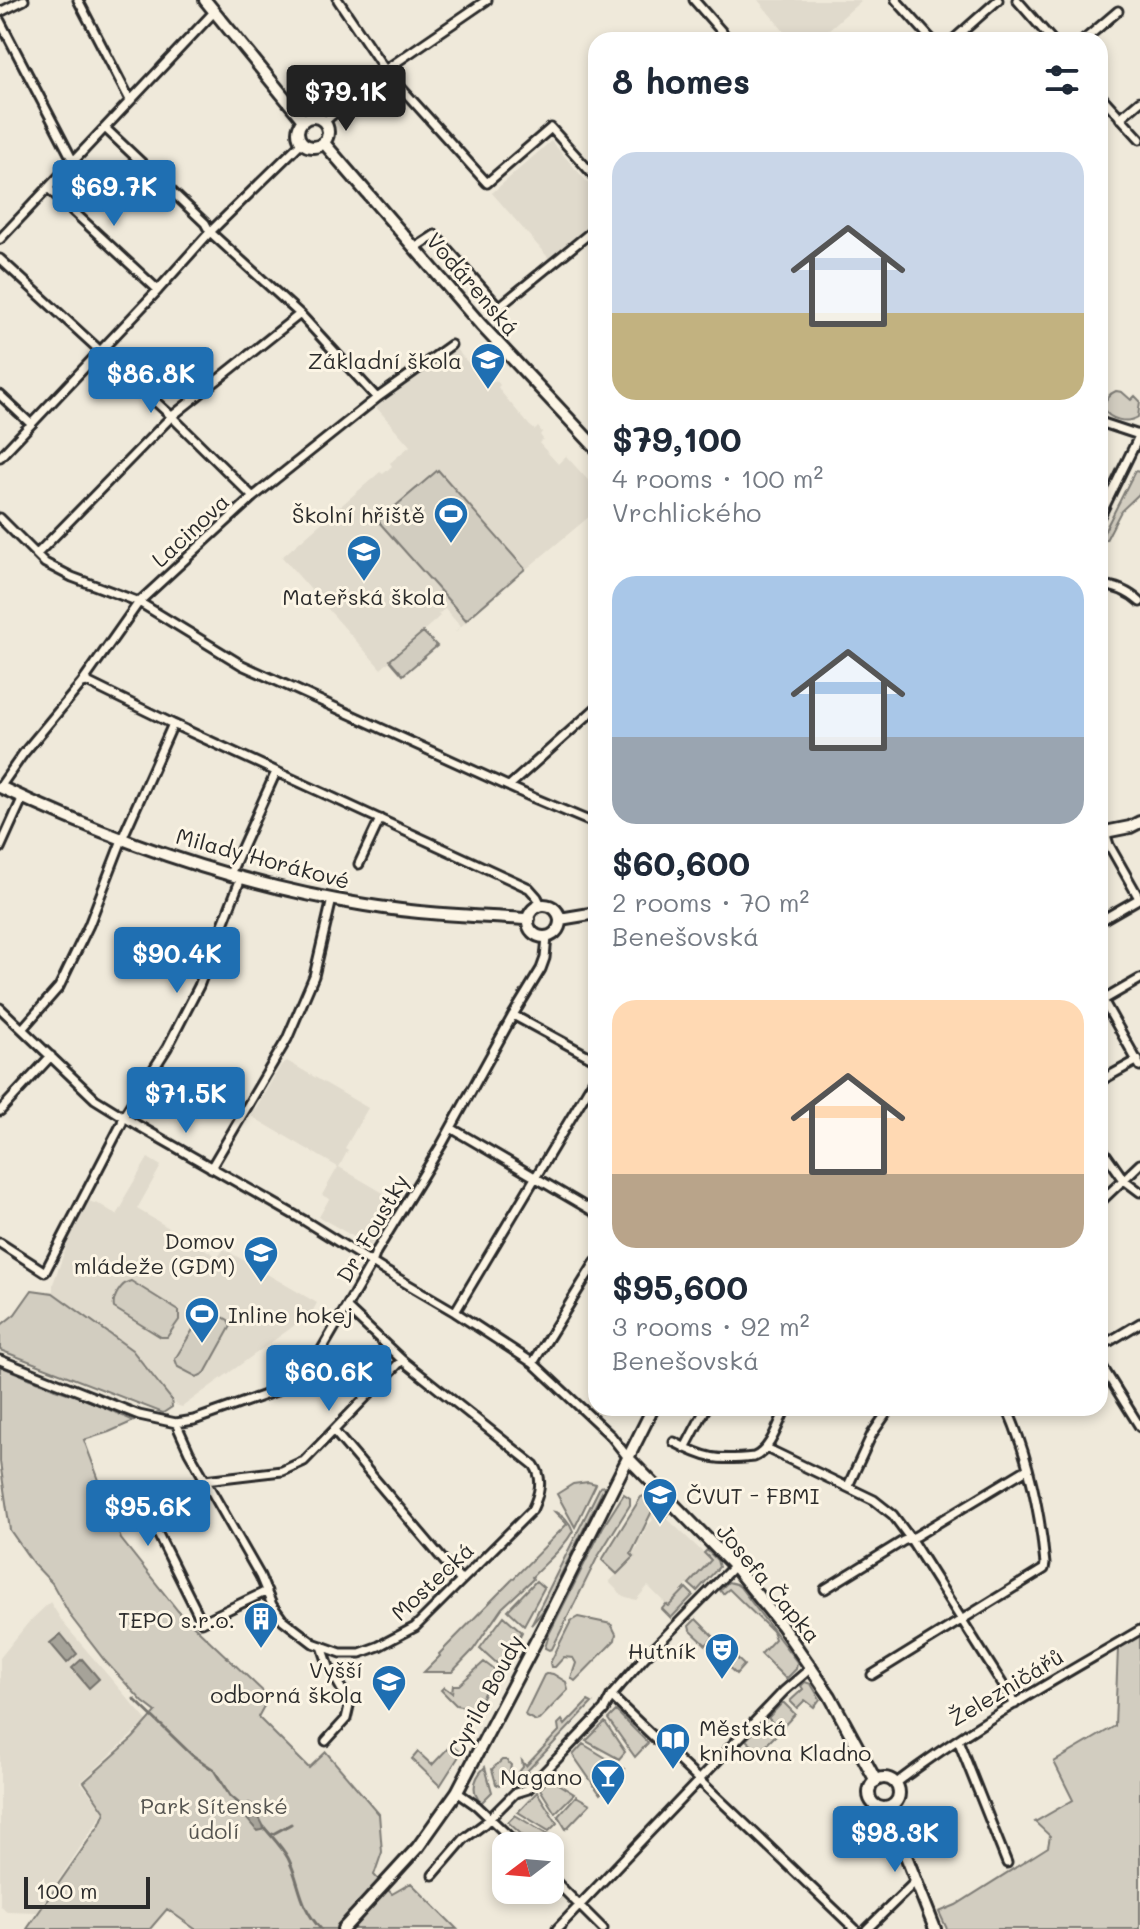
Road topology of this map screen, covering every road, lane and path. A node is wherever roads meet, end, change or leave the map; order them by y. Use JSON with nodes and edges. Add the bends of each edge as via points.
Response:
{"nodes":[{"id":1,"x":24,"y":0,"type":"edge"},
{"id":2,"x":78,"y":0,"type":"edge"},
{"id":3,"x":205,"y":0,"type":"edge"},
{"id":4,"x":338,"y":0,"type":"edge"},
{"id":5,"x":487,"y":0,"type":"edge"},
{"id":6,"x":694,"y":0,"type":"edge"},
{"id":7,"x":896,"y":0,"type":"edge"},
{"id":8,"x":998,"y":0,"type":"edge"},
{"id":9,"x":1017,"y":0,"type":"edge"},
{"id":10,"x":1118,"y":11,"type":"dead end"},
{"id":11,"x":0,"y":12,"type":"edge"},
{"id":12,"x":214,"y":12,"type":"junction"},
{"id":13,"x":0,"y":21,"type":"edge"},
{"id":14,"x":722,"y":32,"type":"edge"},
{"id":15,"x":925,"y":32,"type":"edge"},
{"id":16,"x":962,"y":32,"type":"edge"},
{"id":17,"x":1045,"y":32,"type":"edge"},
{"id":18,"x":1093,"y":32,"type":"edge"},
{"id":19,"x":385,"y":70,"type":"junction"},
{"id":20,"x":130,"y":100,"type":"junction"},
{"id":21,"x":1140,"y":101,"type":"edge"},
{"id":22,"x":1108,"y":104,"type":"edge"},
{"id":23,"x":1120,"y":118,"type":"junction"},
{"id":24,"x":303,"y":120,"type":"junction"},
{"id":25,"x":325,"y":121,"type":"junction"},
{"id":26,"x":105,"y":128,"type":"junction"},
{"id":27,"x":1140,"y":139,"type":"edge"},
{"id":28,"x":302,"y":142,"type":"junction"},
{"id":29,"x":324,"y":143,"type":"junction"},
{"id":30,"x":73,"y":161,"type":"junction"},
{"id":31,"x":588,"y":169,"type":"edge"},
{"id":32,"x":48,"y":188,"type":"junction"},
{"id":33,"x":210,"y":232,"type":"junction"},
{"id":34,"x":588,"y":235,"type":"edge"},
{"id":35,"x":0,"y":239,"type":"edge"},
{"id":36,"x":415,"y":248,"type":"junction"},
{"id":37,"x":0,"y":259,"type":"edge"},
{"id":38,"x":158,"y":290,"type":"junction"},
{"id":39,"x":300,"y":314,"type":"junction"},
{"id":40,"x":451,"y":345,"type":"dead end"},
{"id":41,"x":100,"y":351,"type":"junction"},
{"id":42,"x":0,"y":395,"type":"edge"},
{"id":43,"x":377,"y":398,"type":"junction"},
{"id":44,"x":171,"y":417,"type":"junction"},
{"id":45,"x":31,"y":424,"type":"junction"},
{"id":46,"x":1108,"y":424,"type":"edge"},
{"id":47,"x":1140,"y":434,"type":"edge"},
{"id":48,"x":588,"y":439,"type":"edge"},
{"id":49,"x":0,"y":457,"type":"edge"},
{"id":50,"x":253,"y":497,"type":"junction"},
{"id":51,"x":1108,"y":500,"type":"edge"},
{"id":52,"x":0,"y":518,"type":"edge"},
{"id":53,"x":37,"y":554,"type":"junction"},
{"id":54,"x":1108,"y":585,"type":"edge"},
{"id":55,"x":139,"y":602,"type":"junction"},
{"id":56,"x":1140,"y":602,"type":"edge"},
{"id":57,"x":82,"y":683,"type":"junction"},
{"id":58,"x":588,"y":715,"type":"edge"},
{"id":59,"x":173,"y":724,"type":"junction"},
{"id":60,"x":276,"y":772,"type":"junction"},
{"id":61,"x":509,"y":786,"type":"junction"},
{"id":62,"x":0,"y":787,"type":"edge"},
{"id":63,"x":23,"y":797,"type":"junction"},
{"id":64,"x":380,"y":819,"type":"junction"},
{"id":65,"x":588,"y":821,"type":"edge"},
{"id":66,"x":1140,"y":822,"type":"edge"},
{"id":67,"x":1108,"y":831,"type":"edge"},
{"id":68,"x":122,"y":840,"type":"junction"},
{"id":69,"x":1108,"y":843,"type":"edge"},
{"id":70,"x":0,"y":848,"type":"edge"},
{"id":71,"x":359,"y":864,"type":"dead end"},
{"id":72,"x":235,"y":876,"type":"junction"},
{"id":73,"x":1140,"y":898,"type":"edge"},
{"id":74,"x":332,"y":899,"type":"junction"},
{"id":75,"x":541,"y":905,"type":"junction"},
{"id":76,"x":588,"y":914,"type":"edge"},
{"id":77,"x":1108,"y":916,"type":"edge"},
{"id":78,"x":529,"y":919,"type":"junction"},
{"id":79,"x":560,"y":919,"type":"junction"},
{"id":80,"x":547,"y":937,"type":"junction"},
{"id":81,"x":1140,"y":979,"type":"edge"},
{"id":82,"x":1108,"y":995,"type":"edge"},
{"id":83,"x":0,"y":1008,"type":"edge"},
{"id":84,"x":1108,"y":1011,"type":"edge"},
{"id":85,"x":513,"y":1015,"type":"junction"},
{"id":86,"x":23,"y":1028,"type":"junction"},
{"id":87,"x":51,"y":1056,"type":"junction"},
{"id":88,"x":588,"y":1056,"type":"edge"},
{"id":89,"x":1139,"y":1062,"type":"edge"},
{"id":90,"x":1108,"y":1077,"type":"edge"},
{"id":91,"x":588,"y":1090,"type":"edge"},
{"id":92,"x":0,"y":1111,"type":"edge"},
{"id":93,"x":123,"y":1117,"type":"junction"},
{"id":94,"x":451,"y":1128,"type":"junction"},
{"id":95,"x":1108,"y":1157,"type":"edge"},
{"id":96,"x":1140,"y":1164,"type":"edge"},
{"id":97,"x":211,"y":1168,"type":"junction"},
{"id":98,"x":537,"y":1178,"type":"junction"},
{"id":99,"x":1124,"y":1180,"type":"junction"},
{"id":100,"x":1140,"y":1192,"type":"edge"},
{"id":101,"x":1108,"y":1195,"type":"edge"},
{"id":102,"x":588,"y":1208,"type":"edge"},
{"id":103,"x":0,"y":1243,"type":"edge"},
{"id":104,"x":372,"y":1263,"type":"junction"},
{"id":105,"x":588,"y":1274,"type":"edge"},
{"id":106,"x":347,"y":1308,"type":"junction"},
{"id":107,"x":455,"y":1312,"type":"junction"},
{"id":108,"x":1140,"y":1323,"type":"edge"},
{"id":109,"x":1108,"y":1342,"type":"edge"},
{"id":110,"x":0,"y":1360,"type":"edge"},
{"id":111,"x":402,"y":1360,"type":"junction"},
{"id":112,"x":533,"y":1363,"type":"junction"},
{"id":113,"x":1108,"y":1376,"type":"edge"},
{"id":114,"x":588,"y":1414,"type":"edge"},
{"id":115,"x":590,"y":1416,"type":"edge"},
{"id":116,"x":649,"y":1416,"type":"edge"},
{"id":117,"x":702,"y":1416,"type":"edge"},
{"id":118,"x":782,"y":1416,"type":"edge"},
{"id":119,"x":884,"y":1416,"type":"edge"},
{"id":120,"x":1010,"y":1416,"type":"edge"},
{"id":121,"x":176,"y":1423,"type":"junction"},
{"id":122,"x":1140,"y":1427,"type":"edge"},
{"id":123,"x":334,"y":1431,"type":"junction"},
{"id":124,"x":674,"y":1442,"type":"dead end"},
{"id":125,"x":685,"y":1448,"type":"junction"},
{"id":126,"x":766,"y":1448,"type":"junction"},
{"id":127,"x":629,"y":1459,"type":"junction"},
{"id":128,"x":1027,"y":1469,"type":"junction"},
{"id":129,"x":205,"y":1480,"type":"junction"},
{"id":130,"x":848,"y":1486,"type":"junction"},
{"id":131,"x":910,"y":1538,"type":"junction"},
{"id":132,"x":734,"y":1566,"type":"junction"},
{"id":133,"x":461,"y":1581,"type":"junction"},
{"id":134,"x":825,"y":1589,"type":"dead end"},
{"id":135,"x":267,"y":1591,"type":"junction"},
{"id":136,"x":962,"y":1620,"type":"junction"},
{"id":137,"x":1140,"y":1630,"type":"edge"},
{"id":138,"x":322,"y":1646,"type":"junction"},
{"id":139,"x":812,"y":1667,"type":"junction"},
{"id":140,"x":872,"y":1675,"type":"dead end"},
{"id":141,"x":611,"y":1696,"type":"junction"},
{"id":142,"x":1015,"y":1704,"type":"junction"},
{"id":143,"x":958,"y":1740,"type":"junction"},
{"id":144,"x":326,"y":1741,"type":"dead end"},
{"id":145,"x":700,"y":1780,"type":"junction"},
{"id":146,"x":876,"y":1781,"type":"junction"},
{"id":147,"x":895,"y":1784,"type":"junction"},
{"id":148,"x":457,"y":1792,"type":"junction"},
{"id":149,"x":887,"y":1808,"type":"junction"},
{"id":150,"x":490,"y":1818,"type":"junction"},
{"id":151,"x":504,"y":1832,"type":"edge"},
{"id":152,"x":1007,"y":1863,"type":"dead end"},
{"id":153,"x":433,"y":1875,"type":"dead end"},
{"id":154,"x":916,"y":1881,"type":"junction"},
{"id":155,"x":564,"y":1890,"type":"edge"},
{"id":156,"x":579,"y":1906,"type":"junction"},
{"id":157,"x":343,"y":1929,"type":"edge"},
{"id":158,"x":557,"y":1929,"type":"edge"},
{"id":159,"x":603,"y":1929,"type":"edge"},
{"id":160,"x":855,"y":1929,"type":"edge"},
{"id":161,"x":867,"y":1929,"type":"edge"},
{"id":162,"x":935,"y":1929,"type":"edge"}],
"edges":[{"from":1,"to":11,"type":"street"},
{"from":2,"to":20,"type":"street"},
{"from":3,"to":12,"type":"street"},
{"from":4,"to":19,"type":"street"},
{"from":5,"to":19,"type":"street"},
{"from":6,"to":14,"type":"street"},
{"from":7,"to":15,"type":"street"},
{"from":8,"to":16,"type":"street"},
{"from":9,"to":17,"type":"street"},
{"from":10,"to":18,"type":"street"},
{"from":12,"to":20,"type":"street"},
{"from":12,"to":24,"type":"street"},
{"from":13,"to":30,"type":"street"},
{"from":19,"to":25,"type":"street"},
{"from":19,"to":31,"type":"street","via":[[487,183],[551,128]]},
{"from":20,"to":26,"type":"street"},
{"from":21,"to":23,"type":"street"},
{"from":22,"to":23,"type":"street"},
{"from":23,"to":27,"type":"street"},
{"from":24,"to":25,"type":"street"},
{"from":24,"to":28,"type":"street","via":[[298,131]]},
{"from":25,"to":29,"type":"street","via":[[329,135]]},
{"from":26,"to":30,"type":"street"},
{"from":26,"to":33,"type":"street"},
{"from":28,"to":29,"type":"street","via":[[312,147]]},
{"from":28,"to":33,"type":"street"},
{"from":29,"to":36,"type":"street","name":"Vodárenská"},
{"from":30,"to":32,"type":"street"},
{"from":32,"to":35,"type":"street"},
{"from":32,"to":38,"type":"street"},
{"from":33,"to":38,"type":"street"},
{"from":33,"to":39,"type":"street"},
{"from":34,"to":36,"type":"street","via":[[499,307],[435,235]]},
{"from":36,"to":48,"type":"street","name":"Vodárenská"},
{"from":37,"to":41,"type":"street"},
{"from":38,"to":41,"type":"street"},
{"from":39,"to":43,"type":"street"},
{"from":39,"to":44,"type":"street"},
{"from":40,"to":43,"type":"street","name":"Lacinova"},
{"from":41,"to":44,"type":"street"},
{"from":41,"to":45,"type":"street"},
{"from":42,"to":45,"type":"street"},
{"from":43,"to":50,"type":"street","name":"Lacinova"},
{"from":44,"to":50,"type":"street"},
{"from":44,"to":53,"type":"street"},
{"from":45,"to":49,"type":"street"},
{"from":46,"to":47,"type":"street"},
{"from":47,"to":51,"type":"street"},
{"from":50,"to":55,"type":"street","name":"Lacinova"},
{"from":52,"to":53,"type":"street"},
{"from":53,"to":55,"type":"street","via":[[72,577]]},
{"from":54,"to":56,"type":"street"},
{"from":55,"to":57,"type":"street","name":"Lacinova"},
{"from":55,"to":61,"type":"street","via":[[242,665]]},
{"from":57,"to":59,"type":"street"},
{"from":57,"to":62,"type":"street","name":"Lacinova"},
{"from":58,"to":61,"type":"street"},
{"from":59,"to":60,"type":"street"},
{"from":59,"to":68,"type":"street"},
{"from":60,"to":64,"type":"street"},
{"from":60,"to":72,"type":"street"},
{"from":61,"to":65,"type":"street"},
{"from":62,"to":63,"type":"street","name":"Milady Horákové"},
{"from":63,"to":68,"type":"street","name":"Milady Horákové"},
{"from":63,"to":70,"type":"street"},
{"from":64,"to":71,"type":"street"},
{"from":64,"to":75,"type":"street","via":[[529,888]]},
{"from":66,"to":67,"type":"street"},
{"from":68,"to":72,"type":"street","name":"Milady Horákové"},
{"from":68,"to":86,"type":"street","via":[[59,987]]},
{"from":69,"to":73,"type":"street"},
{"from":72,"to":74,"type":"street","name":"Milady Horákové"},
{"from":72,"to":93,"type":"street","via":[[199,986]]},
{"from":73,"to":77,"type":"street"},
{"from":74,"to":78,"type":"street","name":"Milady Horákové","via":[[419,913]]},
{"from":74,"to":97,"type":"street","via":[[314,976],[287,1039]]},
{"from":75,"to":78,"type":"street"},
{"from":75,"to":79,"type":"street","via":[[556,909]]},
{"from":76,"to":79,"type":"street"},
{"from":78,"to":80,"type":"street","via":[[532,931]]},
{"from":79,"to":80,"type":"street","via":[[558,929]]},
{"from":80,"to":85,"type":"street","name":"Dr. Foustky","via":[[541,969]]},
{"from":81,"to":82,"type":"street"},
{"from":83,"to":86,"type":"street","name":"Josefa Čapka"},
{"from":84,"to":89,"type":"street"},
{"from":85,"to":88,"type":"street"},
{"from":85,"to":94,"type":"street","name":"Dr. Foustky"},
{"from":86,"to":87,"type":"street","name":"Josefa Čapka"},
{"from":87,"to":92,"type":"street"},
{"from":87,"to":93,"type":"street","name":"Josefa Čapka","via":[[95,1099]]},
{"from":89,"to":90,"type":"street"},
{"from":91,"to":98,"type":"street"},
{"from":93,"to":97,"type":"street","name":"Josefa Čapka"},
{"from":93,"to":103,"type":"street","via":[[45,1272]]},
{"from":94,"to":98,"type":"street"},
{"from":94,"to":104,"type":"street","name":"Dr. Foustky"},
{"from":95,"to":99,"type":"street"},
{"from":96,"to":99,"type":"street"},
{"from":97,"to":104,"type":"street","name":"Josefa Čapka"},
{"from":98,"to":102,"type":"street"},
{"from":98,"to":107,"type":"street"},
{"from":99,"to":100,"type":"street"},
{"from":99,"to":101,"type":"street"},
{"from":104,"to":106,"type":"street","name":"Dr. Foustky"},
{"from":104,"to":107,"type":"street","name":"Josefa Čapka"},
{"from":105,"to":112,"type":"street"},
{"from":106,"to":111,"type":"street","name":"Mostecká"},
{"from":106,"to":121,"type":"street","name":"Dr. Foustky","via":[[318,1356],[287,1385],[237,1407]]},
{"from":107,"to":112,"type":"street","name":"Josefa Čapka"},
{"from":108,"to":109,"type":"street"},
{"from":110,"to":121,"type":"street","name":"Dr. Foustky","via":[[139,1415]]},
{"from":111,"to":123,"type":"street"},
{"from":111,"to":133,"type":"street","name":"Mostecká","via":[[538,1470],[532,1510]]},
{"from":112,"to":114,"type":"street","name":"Josefa Čapka"},
{"from":113,"to":122,"type":"street"},
{"from":115,"to":127,"type":"street","name":"Josefa Čapka"},
{"from":116,"to":127,"type":"street","name":"Cyrila Boudy"},
{"from":117,"to":125,"type":"street"},
{"from":118,"to":126,"type":"street"},
{"from":119,"to":130,"type":"street"},
{"from":120,"to":128,"type":"street"},
{"from":121,"to":129,"type":"street","name":"Mostecká"},
{"from":123,"to":129,"type":"street","via":[[304,1461],[282,1471]]},
{"from":123,"to":133,"type":"street"},
{"from":124,"to":125,"type":"street"},
{"from":125,"to":126,"type":"street","via":[[709,1458],[738,1459]]},
{"from":126,"to":130,"type":"street"},
{"from":127,"to":132,"type":"street","name":"Josefa Čapka"},
{"from":127,"to":148,"type":"street","name":"Cyrila Boudy"},
{"from":128,"to":131,"type":"street"},
{"from":128,"to":136,"type":"street","via":[[1042,1529],[1044,1569]]},
{"from":129,"to":135,"type":"street","name":"Mostecká"},
{"from":129,"to":135,"type":"street","via":[[146,1510],[202,1622]]},
{"from":130,"to":131,"type":"street","via":[[893,1515]]},
{"from":131,"to":134,"type":"street"},
{"from":131,"to":136,"type":"street"},
{"from":132,"to":139,"type":"street","name":"Josefa Čapka"},
{"from":132,"to":141,"type":"street"},
{"from":133,"to":138,"type":"street","name":"Mostecká","via":[[415,1627],[392,1640],[360,1653]]},
{"from":135,"to":138,"type":"street","name":"Mostecká","via":[[283,1620]]},
{"from":136,"to":140,"type":"street"},
{"from":136,"to":142,"type":"street"},
{"from":137,"to":142,"type":"street","name":"Železničářů"},
{"from":138,"to":144,"type":"street","via":[[349,1706],[346,1719]]},
{"from":139,"to":145,"type":"street"},
{"from":139,"to":146,"type":"street","name":"Josefa Čapka"},
{"from":141,"to":145,"type":"street"},
{"from":141,"to":150,"type":"street","via":[[604,1710],[528,1789],[515,1793]]},
{"from":142,"to":143,"type":"street","name":"Železničářů"},
{"from":143,"to":147,"type":"street","name":"Železničářů"},
{"from":143,"to":152,"type":"street"},
{"from":145,"to":156,"type":"street"},
{"from":145,"to":160,"type":"street"},
{"from":146,"to":147,"type":"street"},
{"from":146,"to":149,"type":"street","via":[[870,1798]]},
{"from":147,"to":149,"type":"street","via":[[898,1797]]},
{"from":148,"to":150,"type":"street"},
{"from":148,"to":157,"type":"street","name":"Cyrila Boudy","via":[[418,1847]]},
{"from":149,"to":154,"type":"street"},
{"from":150,"to":151,"type":"street"},
{"from":150,"to":153,"type":"street"},
{"from":154,"to":161,"type":"street"},
{"from":154,"to":162,"type":"street"},
{"from":155,"to":156,"type":"street"},
{"from":156,"to":158,"type":"street"},
{"from":156,"to":159,"type":"street"}]}
